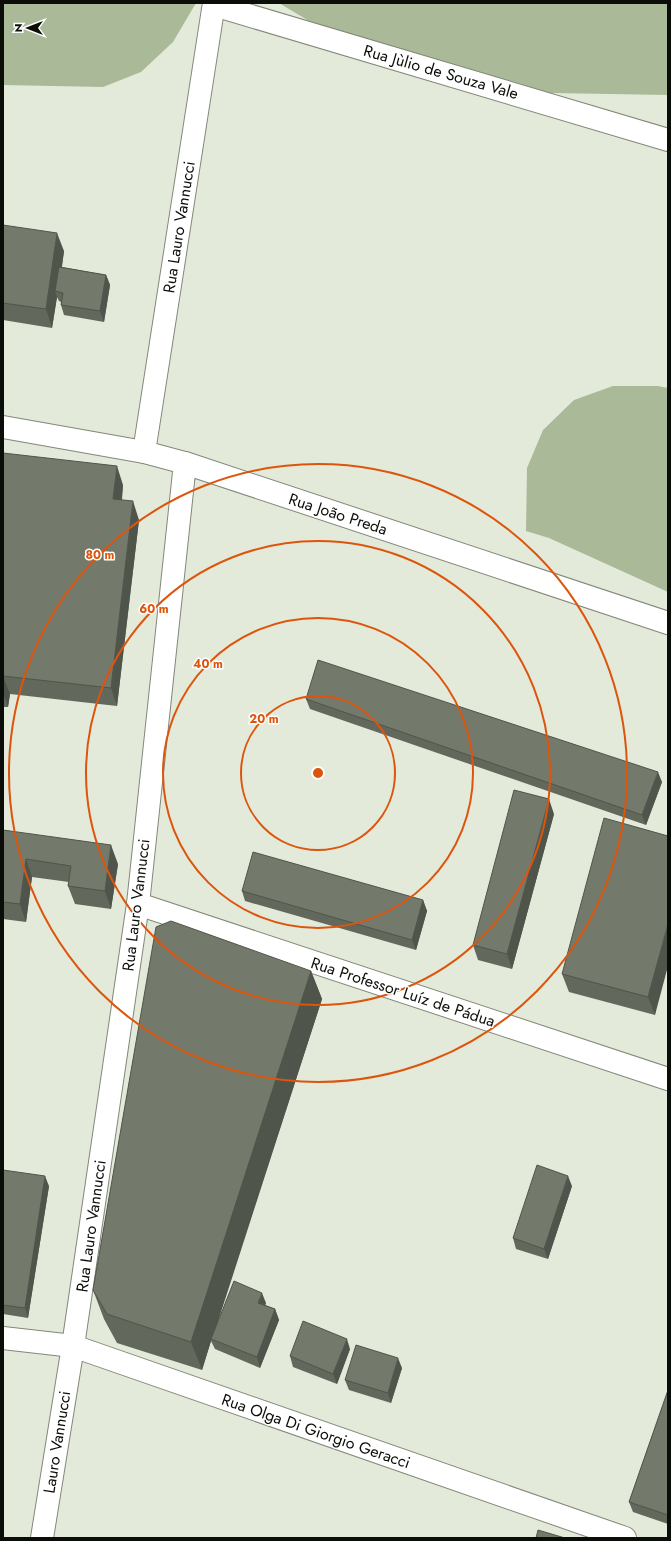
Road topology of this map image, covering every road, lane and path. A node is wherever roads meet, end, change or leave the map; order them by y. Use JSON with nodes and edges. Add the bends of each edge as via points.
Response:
{"nodes":[{"id":1,"x":214,"y":4,"type":"edge"},
{"id":2,"x":668,"y":140,"type":"edge"},
{"id":3,"x":3,"y":427,"type":"edge"},
{"id":4,"x":144,"y":452,"type":"junction"},
{"id":5,"x":185,"y":462,"type":"junction"},
{"id":6,"x":668,"y":623,"type":"edge"},
{"id":7,"x":138,"y":904,"type":"junction"},
{"id":8,"x":668,"y":1079,"type":"edge"},
{"id":9,"x":3,"y":1338,"type":"edge"},
{"id":10,"x":73,"y":1346,"type":"junction"},
{"id":11,"x":42,"y":1538,"type":"edge"},
{"id":12,"x":625,"y":1538,"type":"edge"}],
"edges":[{"from":1,"to":2,"type":"street","name":"Rua Jùlio de Souza Vale"},
{"from":1,"to":4,"type":"street","name":"Rua Lauro Vannucci"},
{"from":3,"to":4,"type":"street","name":"Rua João Preda"},
{"from":4,"to":5,"type":"street","name":"Rua João Preda"},
{"from":5,"to":6,"type":"street","name":"Rua João Preda"},
{"from":5,"to":7,"type":"street","name":"Rua Lauro Vannucci"},
{"from":7,"to":8,"type":"street","name":"Rua Professor Luíz de Pádua"},
{"from":7,"to":10,"type":"street","name":"Rua Lauro Vannucci"},
{"from":9,"to":10,"type":"street","name":"Rua Olga Di Giorgio Geracci"},
{"from":10,"to":11,"type":"street","name":"Lauro Vannucci"},
{"from":10,"to":12,"type":"street","name":"Rua Olga Di Giorgio Geracci"}]}
